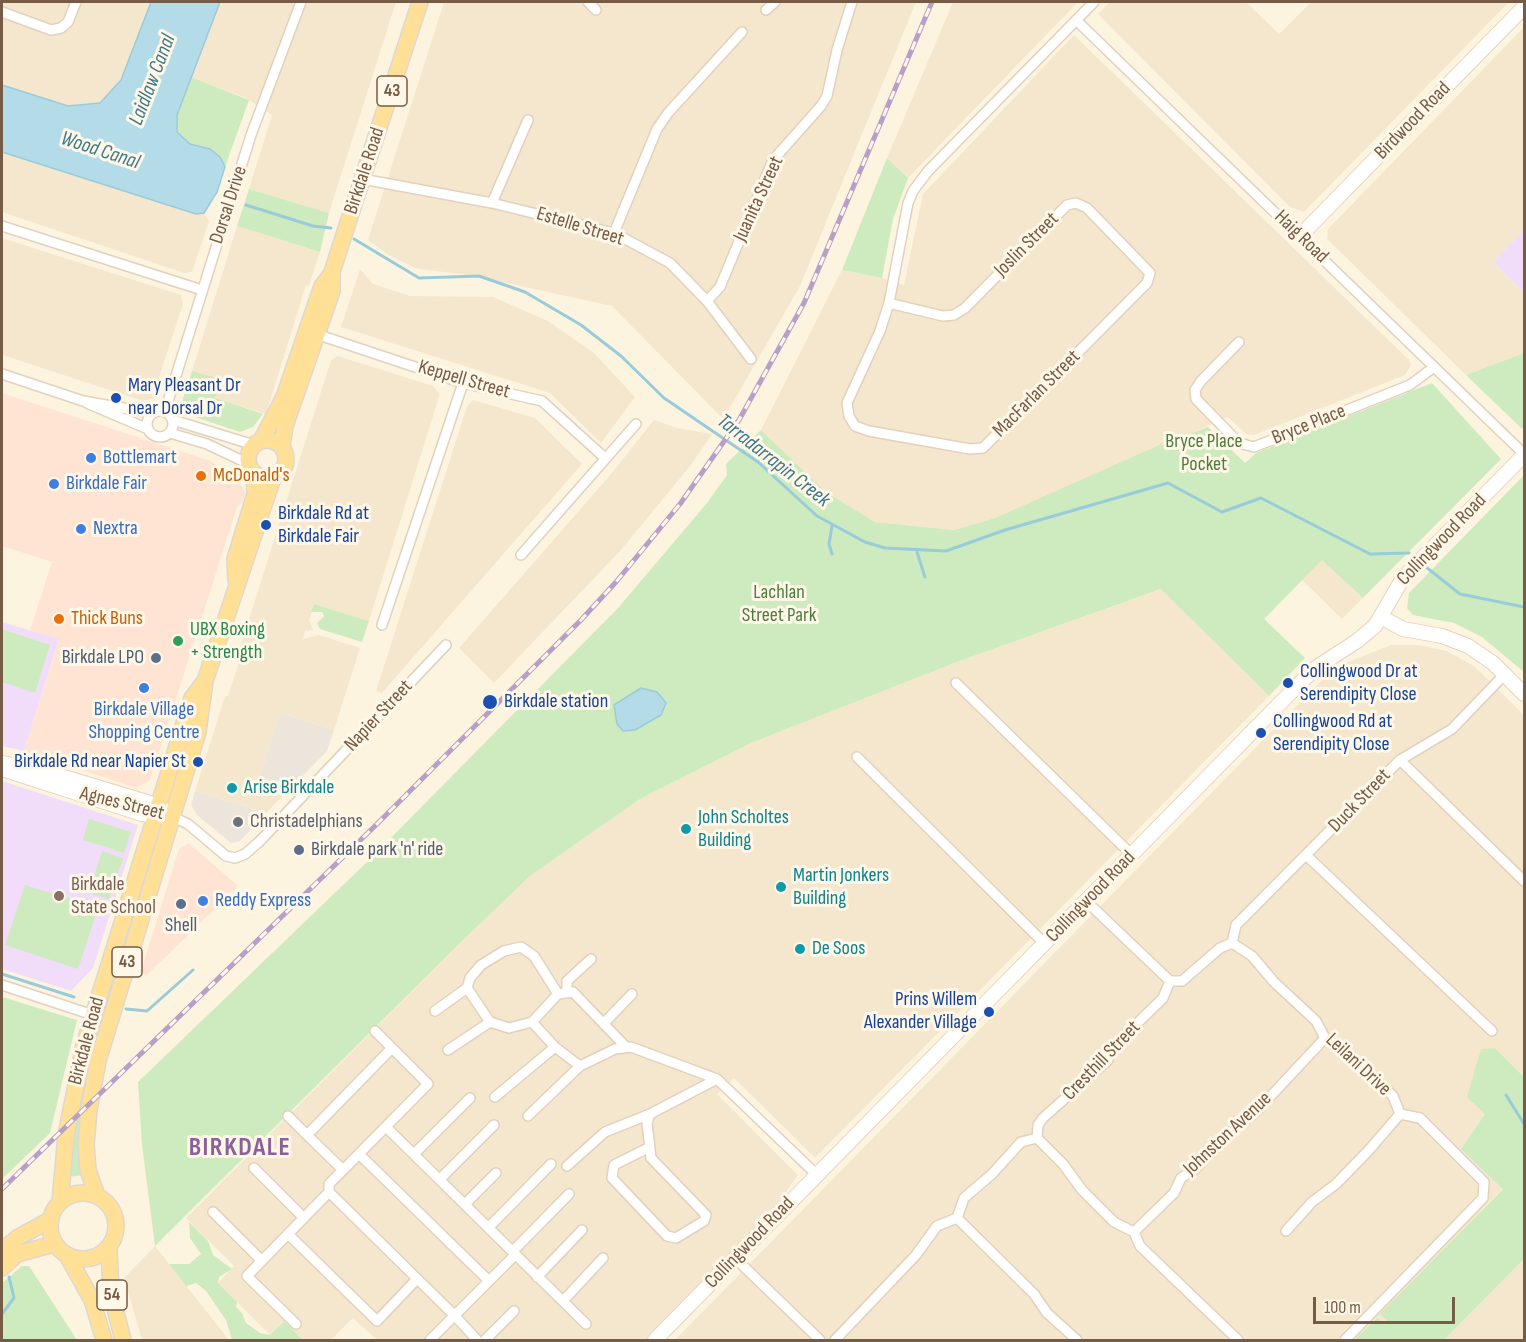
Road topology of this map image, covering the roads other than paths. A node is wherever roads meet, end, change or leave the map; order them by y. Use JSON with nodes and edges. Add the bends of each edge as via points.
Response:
{"nodes":[{"id":1,"x":76,"y":2,"type":"edge"},
{"id":2,"x":301,"y":2,"type":"edge"},
{"id":3,"x":420,"y":2,"type":"edge"},
{"id":4,"x":588,"y":2,"type":"edge"},
{"id":5,"x":774,"y":2,"type":"edge"},
{"id":6,"x":852,"y":2,"type":"edge"},
{"id":7,"x":1094,"y":2,"type":"edge"},
{"id":8,"x":1519,"y":6,"type":"edge"},
{"id":9,"x":597,"y":10,"type":"dead end"},
{"id":10,"x":766,"y":10,"type":"dead end"},
{"id":11,"x":2,"y":12,"type":"edge"},
{"id":12,"x":1076,"y":20,"type":"junction"},
{"id":13,"x":742,"y":32,"type":"dead end"},
{"id":14,"x":528,"y":120,"type":"dead end"},
{"id":15,"x":362,"y":179,"type":"junction"},
{"id":16,"x":492,"y":203,"type":"junction"},
{"id":17,"x":2,"y":226,"type":"edge"},
{"id":18,"x":614,"y":233,"type":"junction"},
{"id":19,"x":1301,"y":235,"type":"junction"},
{"id":20,"x":1150,"y":273,"type":"joint"},
{"id":21,"x":202,"y":290,"type":"junction"},
{"id":22,"x":707,"y":302,"type":"junction"},
{"id":23,"x":889,"y":303,"type":"junction"},
{"id":24,"x":312,"y":333,"type":"junction"},
{"id":25,"x":1239,"y":342,"type":"dead end"},
{"id":26,"x":751,"y":359,"type":"dead end"},
{"id":27,"x":1434,"y":367,"type":"junction"},
{"id":28,"x":2,"y":374,"type":"edge"},
{"id":29,"x":463,"y":383,"type":"junction"},
{"id":30,"x":83,"y":400,"type":"junction"},
{"id":31,"x":165,"y":411,"type":"junction"},
{"id":32,"x":152,"y":413,"type":"junction"},
{"id":33,"x":173,"y":420,"type":"junction"},
{"id":34,"x":636,"y":424,"type":"dead end"},
{"id":35,"x":148,"y":429,"type":"junction"},
{"id":36,"x":170,"y":433,"type":"junction"},
{"id":37,"x":257,"y":443,"type":"junction"},
{"id":38,"x":282,"y":446,"type":"junction"},
{"id":39,"x":1524,"y":455,"type":"edge"},
{"id":40,"x":605,"y":458,"type":"junction"},
{"id":41,"x":252,"y":469,"type":"junction"},
{"id":42,"x":273,"y":478,"type":"junction"},
{"id":43,"x":521,"y":555,"type":"dead end"},
{"id":44,"x":236,"y":583,"type":"junction"},
{"id":45,"x":1381,"y":617,"type":"junction"},
{"id":46,"x":382,"y":625,"type":"dead end"},
{"id":47,"x":446,"y":645,"type":"dead end"},
{"id":48,"x":1504,"y":674,"type":"junction"},
{"id":49,"x":206,"y":681,"type":"junction"},
{"id":50,"x":956,"y":683,"type":"dead end"},
{"id":51,"x":1524,"y":694,"type":"edge"},
{"id":52,"x":857,"y":757,"type":"dead end"},
{"id":53,"x":1400,"y":760,"type":"junction"},
{"id":54,"x":2,"y":763,"type":"edge"},
{"id":55,"x":2,"y":768,"type":"edge"},
{"id":56,"x":157,"y":812,"type":"junction"},
{"id":57,"x":173,"y":817,"type":"junction"},
{"id":58,"x":1132,"y":855,"type":"junction"},
{"id":59,"x":1307,"y":856,"type":"junction"},
{"id":60,"x":1524,"y":881,"type":"edge"},
{"id":61,"x":1086,"y":902,"type":"junction"},
{"id":62,"x":1232,"y":943,"type":"junction"},
{"id":63,"x":1045,"y":944,"type":"junction"},
{"id":64,"x":591,"y":959,"type":"dead end"},
{"id":65,"x":1170,"y":981,"type":"junction"},
{"id":66,"x":2,"y":985,"type":"edge"},
{"id":67,"x":467,"y":988,"type":"junction"},
{"id":68,"x":562,"y":992,"type":"junction"},
{"id":69,"x":632,"y":994,"type":"dead end"},
{"id":70,"x":435,"y":1011,"type":"dead end"},
{"id":71,"x":93,"y":1015,"type":"junction"},
{"id":72,"x":490,"y":1022,"type":"junction"},
{"id":73,"x":532,"y":1022,"type":"junction"},
{"id":74,"x":604,"y":1023,"type":"junction"},
{"id":75,"x":375,"y":1031,"type":"dead end"},
{"id":76,"x":1492,"y":1031,"type":"dead end"},
{"id":77,"x":1325,"y":1038,"type":"junction"},
{"id":78,"x":555,"y":1047,"type":"junction"},
{"id":79,"x":626,"y":1047,"type":"junction"},
{"id":80,"x":392,"y":1048,"type":"junction"},
{"id":81,"x":448,"y":1050,"type":"dead end"},
{"id":82,"x":580,"y":1066,"type":"junction"},
{"id":83,"x":717,"y":1079,"type":"junction"},
{"id":84,"x":495,"y":1097,"type":"dead end"},
{"id":85,"x":470,"y":1098,"type":"dead end"},
{"id":86,"x":650,"y":1114,"type":"junction"},
{"id":87,"x":1400,"y":1114,"type":"junction"},
{"id":88,"x":288,"y":1116,"type":"dead end"},
{"id":89,"x":528,"y":1116,"type":"dead end"},
{"id":90,"x":494,"y":1125,"type":"dead end"},
{"id":91,"x":386,"y":1127,"type":"junction"},
{"id":92,"x":307,"y":1135,"type":"junction"},
{"id":93,"x":1037,"y":1138,"type":"junction"},
{"id":94,"x":648,"y":1148,"type":"junction"},
{"id":95,"x":359,"y":1154,"type":"junction"},
{"id":96,"x":414,"y":1154,"type":"junction"},
{"id":97,"x":550,"y":1164,"type":"dead end"},
{"id":98,"x":567,"y":1166,"type":"dead end"},
{"id":99,"x":254,"y":1168,"type":"dead end"},
{"id":100,"x":343,"y":1170,"type":"junction"},
{"id":101,"x":496,"y":1173,"type":"dead end"},
{"id":102,"x":817,"y":1175,"type":"junction"},
{"id":103,"x":440,"y":1179,"type":"junction"},
{"id":104,"x":329,"y":1192,"type":"junction"},
{"id":105,"x":569,"y":1194,"type":"dead end"},
{"id":106,"x":97,"y":1196,"type":"junction"},
{"id":107,"x":60,"y":1202,"type":"junction"},
{"id":108,"x":465,"y":1204,"type":"junction"},
{"id":109,"x":213,"y":1212,"type":"dead end"},
{"id":110,"x":304,"y":1218,"type":"junction"},
{"id":111,"x":957,"y":1218,"type":"junction"},
{"id":112,"x":50,"y":1220,"type":"junction"},
{"id":113,"x":489,"y":1227,"type":"junction"},
{"id":114,"x":582,"y":1230,"type":"dead end"},
{"id":115,"x":1134,"y":1232,"type":"junction"},
{"id":116,"x":1286,"y":1232,"type":"dead end"},
{"id":117,"x":288,"y":1234,"type":"junction"},
{"id":118,"x":54,"y":1244,"type":"junction"},
{"id":119,"x":109,"y":1248,"type":"junction"},
{"id":120,"x":2,"y":1251,"type":"edge"},
{"id":121,"x":514,"y":1253,"type":"junction"},
{"id":122,"x":68,"y":1257,"type":"junction"},
{"id":123,"x":603,"y":1258,"type":"dead end"},
{"id":124,"x":736,"y":1259,"type":"junction"},
{"id":125,"x":262,"y":1261,"type":"junction"},
{"id":126,"x":2,"y":1268,"type":"edge"},
{"id":127,"x":537,"y":1277,"type":"junction"},
{"id":128,"x":417,"y":1279,"type":"junction"},
{"id":129,"x":489,"y":1281,"type":"junction"},
{"id":130,"x":562,"y":1301,"type":"junction"},
{"id":131,"x":514,"y":1311,"type":"dead end"},
{"id":132,"x":455,"y":1316,"type":"junction"},
{"id":133,"x":296,"y":1324,"type":"dead end"},
{"id":134,"x":586,"y":1324,"type":"dead end"},
{"id":135,"x":104,"y":1341,"type":"edge"},
{"id":136,"x":123,"y":1341,"type":"edge"},
{"id":137,"x":430,"y":1341,"type":"edge"},
{"id":138,"x":477,"y":1341,"type":"edge"},
{"id":139,"x":485,"y":1341,"type":"edge"},
{"id":140,"x":656,"y":1341,"type":"edge"},
{"id":141,"x":820,"y":1341,"type":"edge"},
{"id":142,"x":835,"y":1341,"type":"edge"},
{"id":143,"x":1077,"y":1341,"type":"edge"},
{"id":144,"x":1238,"y":1341,"type":"edge"},
{"id":145,"x":1345,"y":1341,"type":"edge"}],
"edges":[{"from":1,"to":11,"type":"street","via":[[68,22],[51,30]]},
{"from":2,"to":21,"type":"street","name":"Dorsal Drive","via":[[251,135]]},
{"from":3,"to":15,"type":"main road","name":"Birkdale Road","number":"43"},
{"from":4,"to":9,"type":"street"},
{"from":5,"to":10,"type":"street"},
{"from":6,"to":22,"type":"street","name":"Juanita Street","via":[[827,96],[773,160],[720,287]]},
{"from":7,"to":12,"type":"street"},
{"from":8,"to":19,"type":"street","name":"Birdwood Road"},
{"from":12,"to":19,"type":"street","name":"Haig Road"},
{"from":12,"to":23,"type":"street","name":"MacFarlan Street","via":[[913,191]]},
{"from":13,"to":18,"type":"street","via":[[657,129]]},
{"from":14,"to":16,"type":"street"},
{"from":15,"to":16,"type":"street","name":"Estelle Street"},
{"from":15,"to":24,"type":"main road","name":"Birkdale Road","number":"43","via":[[332,273],[332,291]]},
{"from":16,"to":18,"type":"street","name":"Estelle Street"},
{"from":17,"to":21,"type":"street"},
{"from":18,"to":22,"type":"street","name":"Estelle Street","via":[[670,263]]},
{"from":19,"to":27,"type":"street","name":"Haig Road"},
{"from":20,"to":23,"type":"street","name":"Joslin Street","via":[[1087,208],[1076,203],[1067,205],[954,315]]},
{"from":20,"to":23,"type":"street","name":"MacFarlan Street","via":[[1147,283],[983,448],[970,449],[855,426],[847,403]]},
{"from":21,"to":31,"type":"street","name":"Dorsal Drive"},
{"from":22,"to":26,"type":"street","name":"Estelle Street"},
{"from":24,"to":29,"type":"street","name":"Keppell Street"},
{"from":24,"to":37,"type":"main road","name":"Birkdale Road","number":"43","via":[[284,397]]},
{"from":24,"to":38,"type":"main road","name":"Birkdale Road","number":"43"},
{"from":25,"to":27,"type":"street","name":"Bryce Place","via":[[1201,381],[1195,390],[1196,399],[1239,443],[1254,447],[1410,385]]},
{"from":27,"to":39,"type":"street","name":"Haig Road"},
{"from":28,"to":30,"type":"street"},
{"from":29,"to":40,"type":"street","name":"Keppell Street","via":[[542,401]]},
{"from":29,"to":46,"type":"street"},
{"from":30,"to":32,"type":"street"},
{"from":30,"to":35,"type":"street"},
{"from":31,"to":32,"type":"street"},
{"from":31,"to":33,"type":"street"},
{"from":32,"to":35,"type":"street"},
{"from":33,"to":36,"type":"street"},
{"from":33,"to":37,"type":"street"},
{"from":34,"to":40,"type":"street"},
{"from":35,"to":36,"type":"street","via":[[157,437]]},
{"from":36,"to":41,"type":"street","via":[[207,444]]},
{"from":37,"to":38,"type":"main road","via":[[272,440]]},
{"from":37,"to":41,"type":"main road","number":"43","via":[[249,454]]},
{"from":38,"to":42,"type":"main road","number":"43","via":[[286,464]]},
{"from":39,"to":45,"type":"street","name":"Collingwood Road","via":[[1403,578]]},
{"from":40,"to":43,"type":"street"},
{"from":41,"to":42,"type":"main road"},
{"from":41,"to":44,"type":"main road","name":"Birkdale Road","number":"43","via":[[255,494],[235,559]]},
{"from":42,"to":44,"type":"main road","name":"Birkdale Road","number":"43"},
{"from":44,"to":49,"type":"main road","name":"Birkdale Road","number":"43"},
{"from":45,"to":48,"type":"street","via":[[1403,629],[1454,640],[1479,652]]},
{"from":45,"to":58,"type":"street","name":"Collingwood Road","via":[[1366,634],[1327,660],[1298,686]]},
{"from":47,"to":57,"type":"street","name":"Napier Street","via":[[245,854],[226,856],[189,824]]},
{"from":48,"to":51,"type":"street"},
{"from":48,"to":53,"type":"street","name":"Duck Street","via":[[1452,729]]},
{"from":49,"to":56,"type":"main road","name":"Birkdale Road","number":"43","via":[[192,698]]},
{"from":49,"to":57,"type":"main road","name":"Birkdale Road","number":"43","via":[[198,732]]},
{"from":50,"to":58,"type":"street"},
{"from":52,"to":63,"type":"street"},
{"from":53,"to":59,"type":"street","name":"Duck Street"},
{"from":53,"to":60,"type":"street"},
{"from":54,"to":56,"type":"street","name":"Agnes Street","via":[[44,771]]},
{"from":55,"to":56,"type":"street","name":"Agnes Street"},
{"from":56,"to":57,"type":"street","name":"Agnes Street"},
{"from":56,"to":71,"type":"main road","name":"Birkdale Road","number":"43"},
{"from":57,"to":106,"type":"main road","name":"Birkdale Road","number":"43","via":[[92,1086],[86,1158]]},
{"from":58,"to":61,"type":"street","name":"Collingwood Road"},
{"from":59,"to":62,"type":"street","name":"Duck Street","via":[[1236,925]]},
{"from":59,"to":76,"type":"street"},
{"from":61,"to":63,"type":"street","name":"Collingwood Road"},
{"from":61,"to":65,"type":"street"},
{"from":62,"to":65,"type":"street","via":[[1220,948],[1182,981]]},
{"from":62,"to":77,"type":"street","name":"Leilani Drive","via":[[1252,956],[1316,1021]]},
{"from":63,"to":102,"type":"street","name":"Collingwood Road"},
{"from":64,"to":68,"type":"street","via":[[567,981]]},
{"from":65,"to":93,"type":"street","name":"Cresthill Street","via":[[1163,998],[1117,1043],[1107,1062],[1042,1118]]},
{"from":66,"to":71,"type":"street"},
{"from":67,"to":68,"type":"street","via":[[482,965],[504,951],[521,947],[534,956]]},
{"from":67,"to":70,"type":"street"},
{"from":67,"to":72,"type":"street"},
{"from":68,"to":73,"type":"street"},
{"from":68,"to":74,"type":"street","via":[[573,992]]},
{"from":69,"to":74,"type":"street"},
{"from":71,"to":107,"type":"main road","name":"Birkdale Road","number":"43","via":[[71,1100]]},
{"from":72,"to":73,"type":"street","via":[[509,1028]]},
{"from":72,"to":81,"type":"street"},
{"from":73,"to":78,"type":"street"},
{"from":74,"to":79,"type":"street"},
{"from":75,"to":80,"type":"street"},
{"from":77,"to":87,"type":"street","name":"Leilani Drive","via":[[1347,1052],[1393,1096]]},
{"from":77,"to":115,"type":"street","name":"Johnston Avenue","via":[[1255,1113],[1181,1178],[1174,1193]]},
{"from":78,"to":82,"type":"street"},
{"from":78,"to":84,"type":"street"},
{"from":79,"to":82,"type":"street","via":[[615,1048]]},
{"from":79,"to":83,"type":"street"},
{"from":80,"to":91,"type":"street","via":[[428,1084]]},
{"from":80,"to":92,"type":"street"},
{"from":82,"to":89,"type":"street"},
{"from":83,"to":86,"type":"street"},
{"from":83,"to":102,"type":"street"},
{"from":85,"to":96,"type":"street"},
{"from":86,"to":94,"type":"street"},
{"from":86,"to":98,"type":"street","via":[[605,1132]]},
{"from":87,"to":116,"type":"street"},
{"from":87,"to":145,"type":"street","name":"Leilani Drive","via":[[1420,1118],[1484,1182],[1486,1192]]},
{"from":88,"to":92,"type":"street"},
{"from":90,"to":103,"type":"street"},
{"from":91,"to":95,"type":"street"},
{"from":91,"to":96,"type":"street"},
{"from":92,"to":100,"type":"street"},
{"from":93,"to":111,"type":"street","via":[[1021,1142],[964,1198]]},
{"from":93,"to":115,"type":"street","via":[[1114,1222]]},
{"from":94,"to":94,"type":"street","via":[[614,1165],[612,1178],[667,1236],[676,1238],[704,1221],[706,1215],[651,1158]]},
{"from":95,"to":100,"type":"street"},
{"from":95,"to":129,"type":"street"},
{"from":96,"to":103,"type":"street"},
{"from":97,"to":113,"type":"street"},
{"from":99,"to":110,"type":"street"},
{"from":100,"to":104,"type":"street","via":[[329,1184]]},
{"from":101,"to":108,"type":"street"},
{"from":102,"to":124,"type":"street","name":"Collingwood Road"},
{"from":103,"to":108,"type":"street"},
{"from":104,"to":110,"type":"street"},
{"from":104,"to":128,"type":"street"},
{"from":105,"to":121,"type":"street"},
{"from":106,"to":107,"type":"main road","via":[[78,1193]]},
{"from":106,"to":119,"type":"main road","number":"43","via":[[106,1201],[116,1219],[117,1229]]},
{"from":107,"to":112,"type":"main road","number":"43"},
{"from":108,"to":113,"type":"street"},
{"from":109,"to":125,"type":"street"},
{"from":110,"to":117,"type":"street"},
{"from":111,"to":142,"type":"street","via":[[937,1226],[916,1255]]},
{"from":111,"to":143,"type":"street"},
{"from":112,"to":118,"type":"main road"},
{"from":112,"to":120,"type":"main road"},
{"from":113,"to":121,"type":"street"},
{"from":114,"to":127,"type":"street"},
{"from":115,"to":144,"type":"street","via":[[1140,1246]]},
{"from":117,"to":125,"type":"street"},
{"from":117,"to":128,"type":"street","via":[[377,1321]]},
{"from":118,"to":122,"type":"main road"},
{"from":118,"to":126,"type":"main road","via":[[17,1254]]},
{"from":119,"to":122,"type":"main road","via":[[90,1259]]},
{"from":119,"to":136,"type":"main road","number":"54","via":[[111,1292]]},
{"from":121,"to":127,"type":"street"},
{"from":121,"to":129,"type":"street"},
{"from":122,"to":135,"type":"main road","number":"54","via":[[92,1300]]},
{"from":123,"to":130,"type":"street"},
{"from":124,"to":140,"type":"street","name":"Collingwood Road"},
{"from":124,"to":141,"type":"street"},
{"from":125,"to":133,"type":"street","via":[[247,1276]]},
{"from":127,"to":130,"type":"street"},
{"from":128,"to":132,"type":"street"},
{"from":129,"to":132,"type":"street"},
{"from":130,"to":134,"type":"street"},
{"from":131,"to":139,"type":"street"},
{"from":132,"to":137,"type":"street"},
{"from":132,"to":138,"type":"street"}]}
